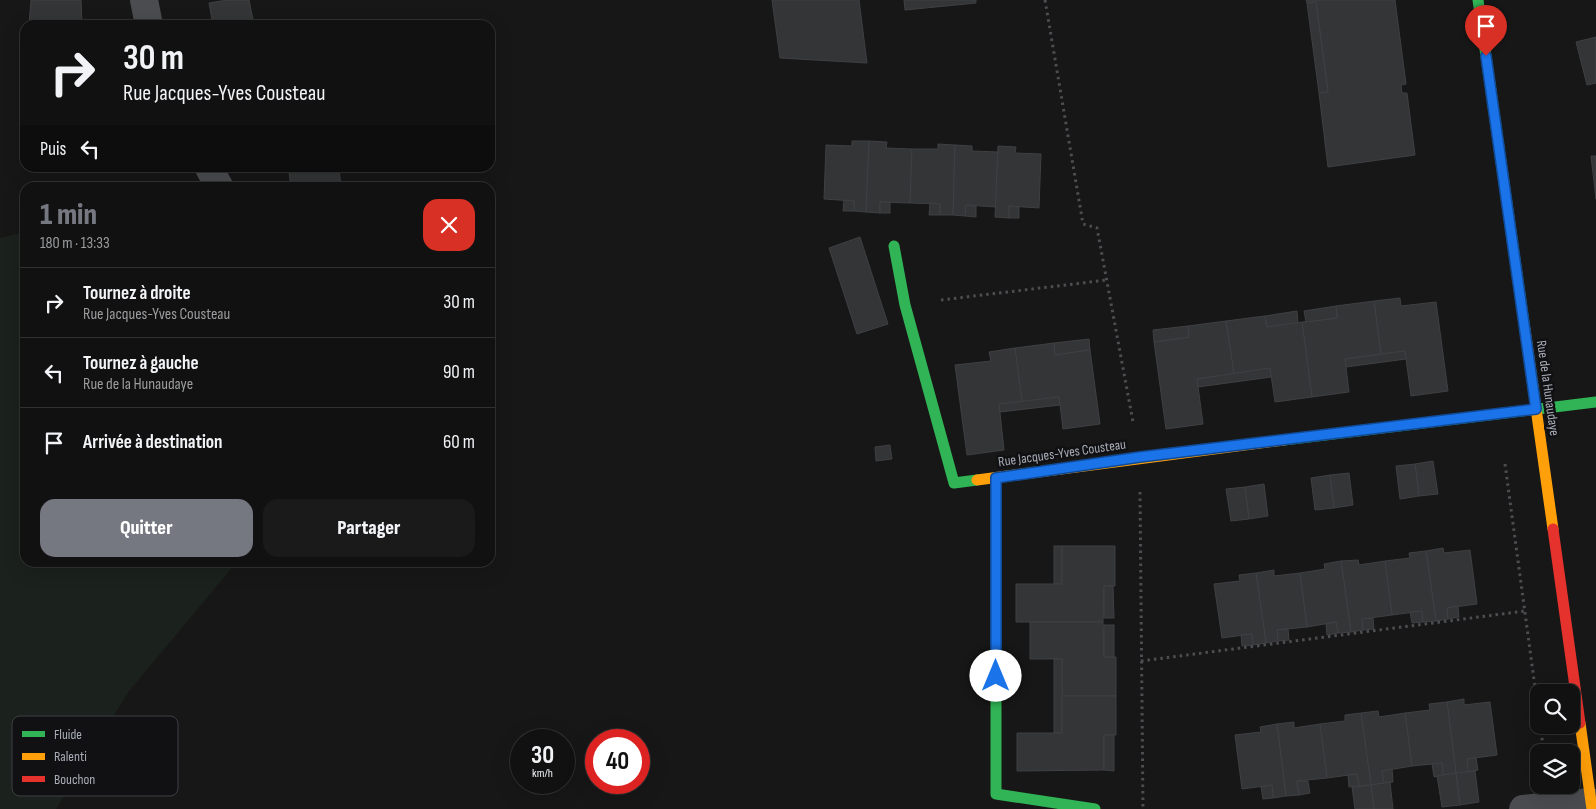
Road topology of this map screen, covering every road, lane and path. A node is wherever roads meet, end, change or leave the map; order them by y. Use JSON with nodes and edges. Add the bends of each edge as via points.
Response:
{"nodes":[{"id":1,"x":144,"y":0,"type":"edge"},
{"id":2,"x":1045,"y":0,"type":"edge"},
{"id":3,"x":1478,"y":0,"type":"edge"},
{"id":4,"x":148,"y":20,"type":"edge"},
{"id":5,"x":894,"y":246,"type":"dead end"},
{"id":6,"x":1107,"y":280,"type":"junction"},
{"id":7,"x":905,"y":305,"type":"junction"},
{"id":8,"x":1596,"y":402,"type":"edge"},
{"id":9,"x":1536,"y":409,"type":"junction"},
{"id":10,"x":1498,"y":413,"type":"junction"},
{"id":11,"x":1140,"y":457,"type":"junction"},
{"id":12,"x":996,"y":478,"type":"junction"},
{"id":13,"x":1563,"y":606,"type":"junction"},
{"id":14,"x":1524,"y":611,"type":"junction"},
{"id":15,"x":1141,"y":661,"type":"junction"},
{"id":16,"x":1534,"y":684,"type":"edge"},
{"id":17,"x":1592,"y":806,"type":"edge"},
{"id":18,"x":1095,"y":809,"type":"edge"},
{"id":19,"x":1142,"y":809,"type":"edge"},
{"id":20,"x":1522,"y":809,"type":"edge"}],
"edges":[{"from":1,"to":4,"type":"street"},
{"from":2,"to":6,"type":"path","via":[[1083,224],[1097,228]]},
{"from":3,"to":9,"type":"street","name":"Rue de la Hunaudaye"},
{"from":5,"to":7,"type":"street","name":"Rue Jacques-Yves Cousteau"},
{"from":6,"to":7,"type":"path"},
{"from":6,"to":11,"type":"path"},
{"from":7,"to":12,"type":"street","name":"Rue Jacques-Yves Cousteau","via":[[954,483]]},
{"from":8,"to":9,"type":"street","name":"Rue Jacques-Yves Cousteau"},
{"from":9,"to":10,"type":"street","name":"Rue Jacques-Yves Cousteau"},
{"from":9,"to":13,"type":"street","name":"Rue de la Hunaudaye"},
{"from":10,"to":11,"type":"street","name":"Rue Jacques-Yves Cousteau"},
{"from":10,"to":14,"type":"path"},
{"from":11,"to":12,"type":"street","name":"Rue Jacques-Yves Cousteau"},
{"from":11,"to":15,"type":"path"},
{"from":12,"to":18,"type":"street","via":[[996,794]]},
{"from":13,"to":14,"type":"path"},
{"from":13,"to":17,"type":"street","name":"Rue de la Hunaudaye"},
{"from":14,"to":15,"type":"path"},
{"from":14,"to":16,"type":"path"},
{"from":15,"to":19,"type":"path"},
{"from":17,"to":20,"type":"street"}]}
